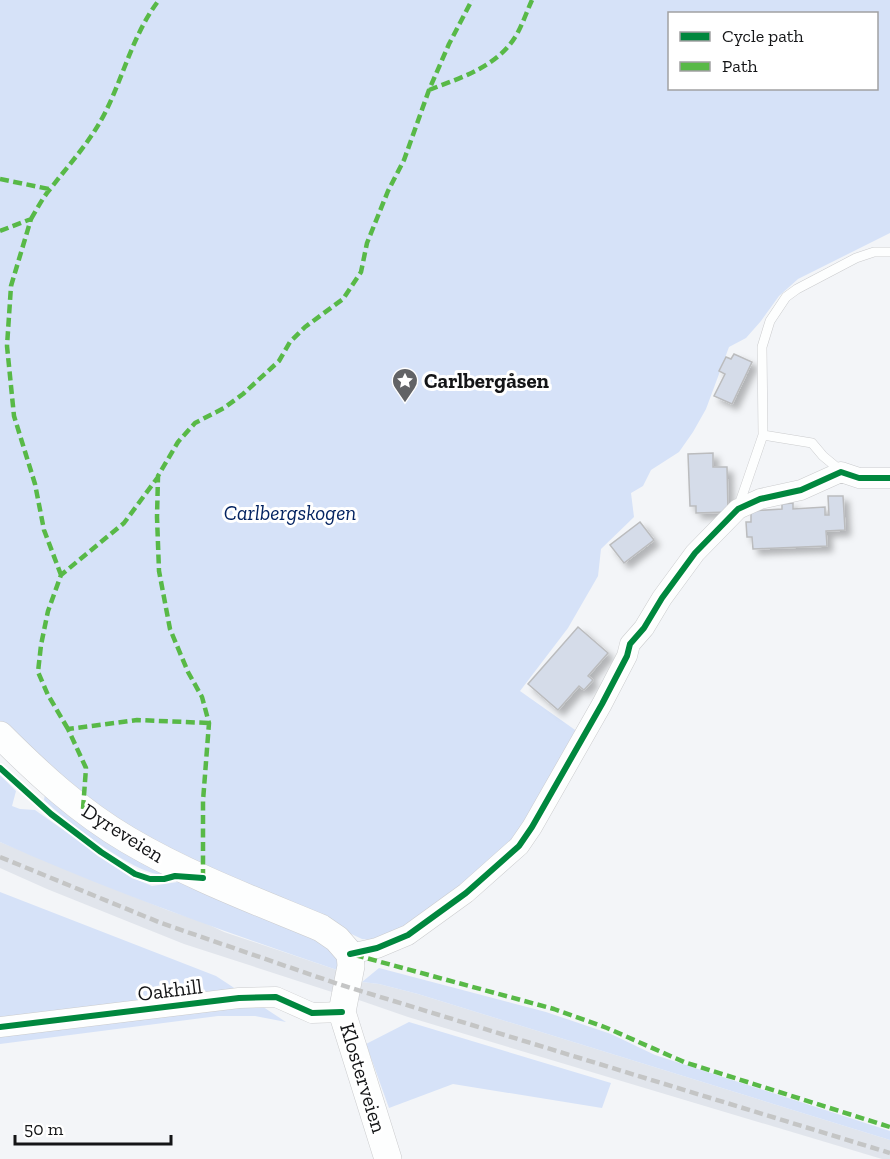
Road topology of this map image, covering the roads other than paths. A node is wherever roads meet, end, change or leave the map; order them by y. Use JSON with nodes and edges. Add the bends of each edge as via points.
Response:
{"nodes":[{"id":1,"x":890,"y":252,"type":"edge"},
{"id":2,"x":762,"y":435,"type":"junction"},
{"id":3,"x":841,"y":472,"type":"junction"},
{"id":4,"x":890,"y":478,"type":"edge"},
{"id":5,"x":738,"y":509,"type":"junction"},
{"id":6,"x":0,"y":735,"type":"edge"},
{"id":7,"x":350,"y":954,"type":"junction"},
{"id":8,"x":343,"y":1004,"type":"junction"},
{"id":9,"x":0,"y":1027,"type":"edge"},
{"id":10,"x":388,"y":1159,"type":"edge"}],
"edges":[{"from":1,"to":2,"type":"lane","via":[[856,258],[786,297],[770,321],[762,347]]},
{"from":2,"to":3,"type":"lane","via":[[812,444]]},
{"from":2,"to":5,"type":"lane"},
{"from":3,"to":4,"type":"street","via":[[859,478]]},
{"from":3,"to":5,"type":"street","via":[[801,490],[760,499]]},
{"from":5,"to":7,"type":"street","via":[[695,553],[630,644],[602,704],[519,846],[466,893],[408,935]]},
{"from":6,"to":7,"type":"main road","name":"Dyreveien","via":[[43,776],[127,840],[192,873],[321,928]]},
{"from":7,"to":8,"type":"main road"},
{"from":8,"to":9,"type":"street","name":"Oakhill","via":[[312,1013],[276,998],[239,999]]},
{"from":8,"to":10,"type":"main road","name":"Klosterveien"}]}
